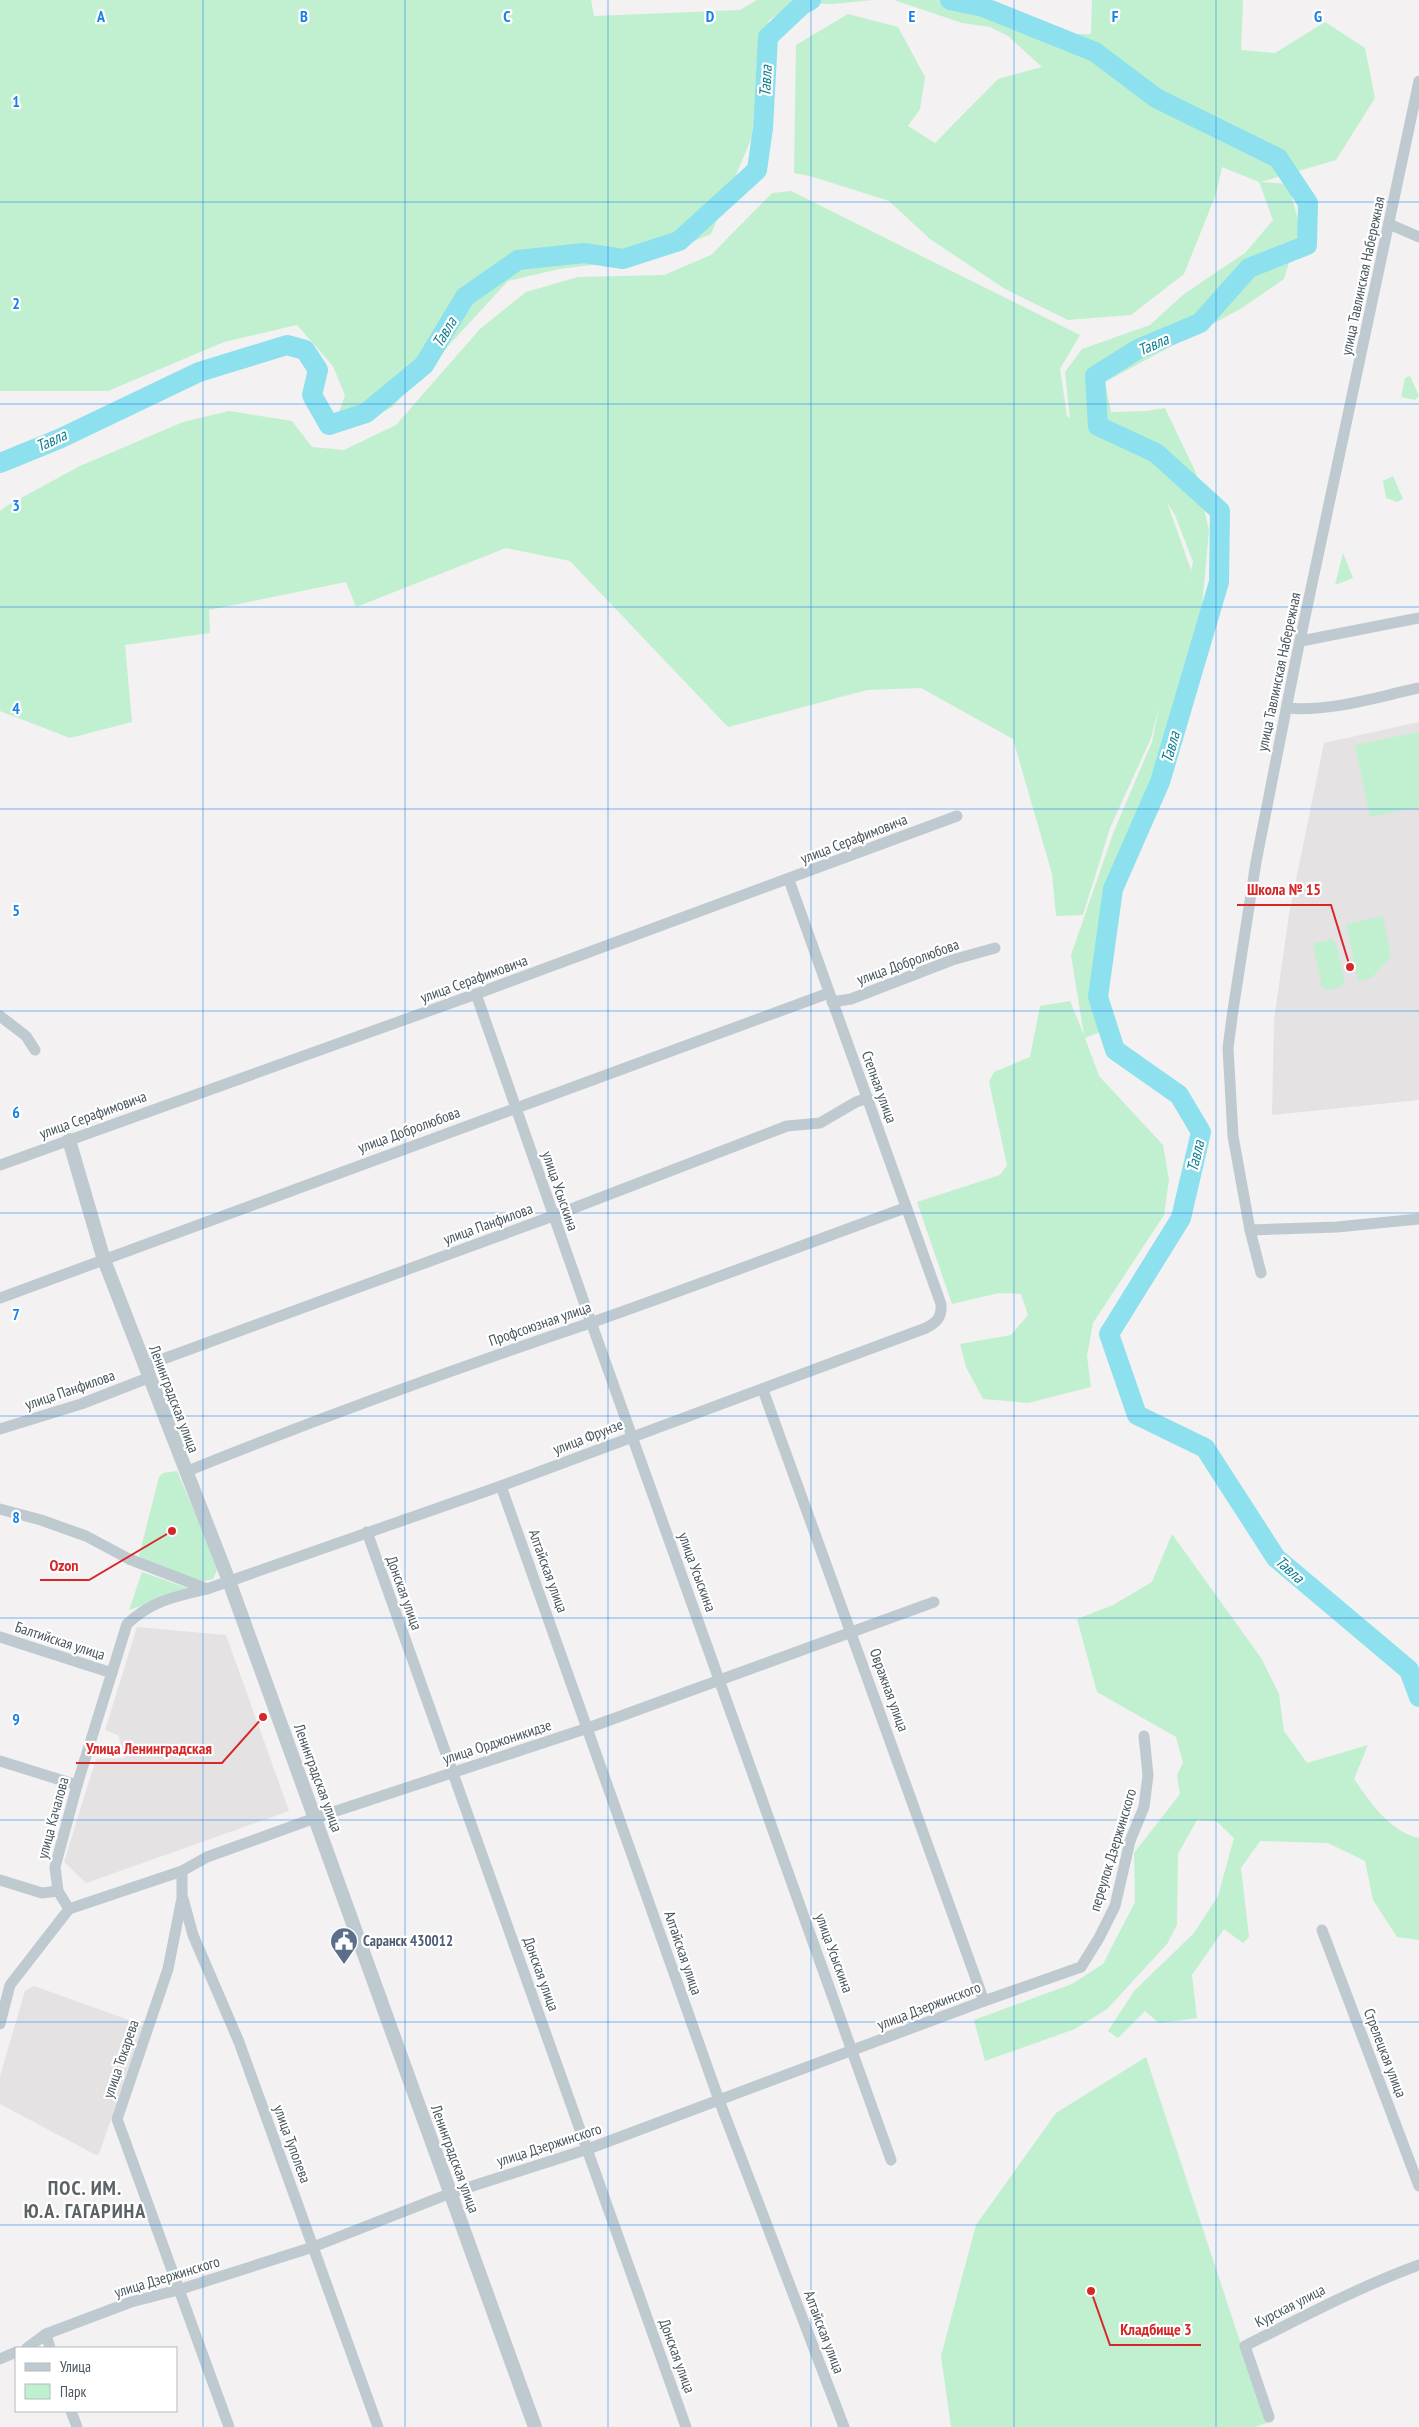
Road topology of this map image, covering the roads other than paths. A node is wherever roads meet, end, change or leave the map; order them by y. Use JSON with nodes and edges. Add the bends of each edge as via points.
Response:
{"nodes":[{"id":1,"x":1419,"y":82,"type":"edge"},
{"id":2,"x":1389,"y":224,"type":"junction"},
{"id":3,"x":1419,"y":237,"type":"edge"},
{"id":4,"x":1419,"y":618,"type":"edge"},
{"id":5,"x":1300,"y":641,"type":"junction"},
{"id":6,"x":1419,"y":688,"type":"edge"},
{"id":7,"x":1287,"y":708,"type":"junction"},
{"id":8,"x":957,"y":816,"type":"dead end"},
{"id":9,"x":789,"y":880,"type":"junction"},
{"id":10,"x":995,"y":948,"type":"dead end"},
{"id":11,"x":476,"y":994,"type":"junction"},
{"id":12,"x":831,"y":997,"type":"junction"},
{"id":13,"x":0,"y":1016,"type":"edge"},
{"id":14,"x":34,"y":1050,"type":"dead end"},
{"id":15,"x":868,"y":1098,"type":"junction"},
{"id":16,"x":516,"y":1106,"type":"junction"},
{"id":17,"x":69,"y":1140,"type":"junction"},
{"id":18,"x":0,"y":1165,"type":"edge"},
{"id":19,"x":905,"y":1208,"type":"junction"},
{"id":20,"x":553,"y":1216,"type":"junction"},
{"id":21,"x":1419,"y":1219,"type":"edge"},
{"id":22,"x":1250,"y":1230,"type":"junction"},
{"id":23,"x":104,"y":1260,"type":"junction"},
{"id":24,"x":1261,"y":1273,"type":"dead end"},
{"id":25,"x":0,"y":1298,"type":"edge"},
{"id":26,"x":941,"y":1304,"type":"joint"},
{"id":27,"x":590,"y":1322,"type":"junction"},
{"id":28,"x":146,"y":1372,"type":"junction"},
{"id":29,"x":763,"y":1390,"type":"junction"},
{"id":30,"x":0,"y":1429,"type":"edge"},
{"id":31,"x":632,"y":1437,"type":"junction"},
{"id":32,"x":185,"y":1472,"type":"junction"},
{"id":33,"x":501,"y":1486,"type":"junction"},
{"id":34,"x":0,"y":1509,"type":"edge"},
{"id":35,"x":367,"y":1532,"type":"junction"},
{"id":36,"x":229,"y":1581,"type":"junction"},
{"id":37,"x":208,"y":1589,"type":"junction"},
{"id":38,"x":934,"y":1602,"type":"dead end"},
{"id":39,"x":852,"y":1632,"type":"junction"},
{"id":40,"x":0,"y":1637,"type":"edge"},
{"id":41,"x":112,"y":1672,"type":"junction"},
{"id":42,"x":720,"y":1680,"type":"junction"},
{"id":43,"x":588,"y":1728,"type":"junction"},
{"id":44,"x":1144,"y":1736,"type":"dead end"},
{"id":45,"x":0,"y":1760,"type":"edge"},
{"id":46,"x":453,"y":1772,"type":"junction"},
{"id":47,"x":77,"y":1785,"type":"junction"},
{"id":48,"x":315,"y":1818,"type":"junction"},
{"id":49,"x":182,"y":1871,"type":"junction"},
{"id":50,"x":0,"y":1880,"type":"edge"},
{"id":51,"x":58,"y":1891,"type":"junction"},
{"id":52,"x":182,"y":1895,"type":"junction"},
{"id":53,"x":69,"y":1909,"type":"junction"},
{"id":54,"x":1322,"y":1930,"type":"dead end"},
{"id":55,"x":1082,"y":1967,"type":"joint"},
{"id":56,"x":3,"y":1999,"type":"edge"},
{"id":57,"x":984,"y":2001,"type":"junction"},
{"id":58,"x":0,"y":2024,"type":"edge"},
{"id":59,"x":853,"y":2051,"type":"junction"},
{"id":60,"x":719,"y":2100,"type":"junction"},
{"id":61,"x":588,"y":2149,"type":"junction"},
{"id":62,"x":891,"y":2160,"type":"dead end"},
{"id":63,"x":1419,"y":2186,"type":"edge"},
{"id":64,"x":451,"y":2193,"type":"junction"},
{"id":65,"x":313,"y":2247,"type":"junction"},
{"id":66,"x":1419,"y":2265,"type":"edge"},
{"id":67,"x":178,"y":2290,"type":"junction"},
{"id":68,"x":46,"y":2334,"type":"junction"},
{"id":69,"x":28,"y":2347,"type":"edge"},
{"id":70,"x":50,"y":2347,"type":"edge"},
{"id":71,"x":15,"y":2352,"type":"edge"},
{"id":72,"x":0,"y":2359,"type":"edge"},
{"id":73,"x":71,"y":2412,"type":"edge"},
{"id":74,"x":1269,"y":2417,"type":"dead end"},
{"id":75,"x":77,"y":2427,"type":"edge"},
{"id":76,"x":229,"y":2427,"type":"edge"},
{"id":77,"x":378,"y":2427,"type":"edge"},
{"id":78,"x":535,"y":2427,"type":"edge"},
{"id":79,"x":686,"y":2427,"type":"edge"},
{"id":80,"x":844,"y":2427,"type":"edge"}],
"edges":[{"from":1,"to":2,"type":"street","name":"улица Тавлинская Набережная"},
{"from":2,"to":3,"type":"street"},
{"from":2,"to":5,"type":"street","name":"улица Тавлинская Набережная"},
{"from":4,"to":5,"type":"street"},
{"from":5,"to":7,"type":"street","name":"улица Тавлинская Набережная"},
{"from":6,"to":7,"type":"street","via":[[1325,708]]},
{"from":7,"to":22,"type":"street","name":"улица Тавлинская Набережная","via":[[1256,862],[1228,1048],[1233,1136]]},
{"from":8,"to":9,"type":"street","name":"улица Серафимовича"},
{"from":9,"to":11,"type":"street","name":"улица Серафимовича"},
{"from":9,"to":12,"type":"street","name":"Степная улица"},
{"from":10,"to":12,"type":"street","name":"улица Добролюбова","via":[[952,960],[851,999]]},
{"from":11,"to":16,"type":"street","name":"улица Усыскина"},
{"from":11,"to":17,"type":"street","name":"улица Серафимовича"},
{"from":12,"to":15,"type":"street","name":"Степная улица"},
{"from":12,"to":16,"type":"street","name":"улица Добролюбова"},
{"from":13,"to":14,"type":"street","via":[[26,1036]]},
{"from":15,"to":19,"type":"street","name":"Степная улица"},
{"from":15,"to":20,"type":"street","name":"улица Панфилова","via":[[820,1123],[787,1126]]},
{"from":16,"to":20,"type":"street","name":"улица Усыскина"},
{"from":16,"to":23,"type":"street","name":"улица Добролюбова"},
{"from":17,"to":18,"type":"street","name":"улица Серафимовича"},
{"from":17,"to":23,"type":"street","name":"Ленинградская улица"},
{"from":19,"to":26,"type":"street","name":"Степная улица"},
{"from":19,"to":27,"type":"street","name":"Профсоюзная улица"},
{"from":20,"to":27,"type":"street","name":"улица Усыскина"},
{"from":20,"to":28,"type":"street","name":"улица Панфилова"},
{"from":21,"to":22,"type":"street","via":[[1337,1227]]},
{"from":22,"to":24,"type":"street","name":"улица Тавлинская Набережная"},
{"from":23,"to":25,"type":"street","name":"улица Добролюбова"},
{"from":23,"to":28,"type":"street","name":"Ленинградская улица"},
{"from":26,"to":29,"type":"street","name":"улица Фрунзе","via":[[935,1324]]},
{"from":27,"to":31,"type":"street","name":"улица Усыскина"},
{"from":27,"to":32,"type":"street","name":"Профсоюзная улица","via":[[473,1362]]},
{"from":28,"to":30,"type":"street","name":"улица Панфилова","via":[[81,1404]]},
{"from":28,"to":32,"type":"street","name":"Ленинградская улица"},
{"from":29,"to":31,"type":"street","name":"улица Фрунзе"},
{"from":29,"to":39,"type":"street","name":"Овражная улица"},
{"from":31,"to":33,"type":"street","name":"улица Фрунзе"},
{"from":31,"to":42,"type":"street","name":"улица Усыскина"},
{"from":32,"to":36,"type":"street","name":"Ленинградская улица"},
{"from":33,"to":35,"type":"street","name":"улица Фрунзе"},
{"from":33,"to":43,"type":"street","name":"Алтайская улица"},
{"from":34,"to":37,"type":"street","via":[[86,1536],[129,1559]]},
{"from":35,"to":36,"type":"street","name":"улица Фрунзе"},
{"from":35,"to":46,"type":"street","name":"Донская улица"},
{"from":36,"to":37,"type":"street","name":"улица Качалова"},
{"from":36,"to":48,"type":"street","name":"Ленинградская улица"},
{"from":37,"to":41,"type":"street","name":"улица Качалова","via":[[143,1609],[127,1624]]},
{"from":38,"to":39,"type":"street","name":"улица Орджоникидзе"},
{"from":39,"to":42,"type":"street","name":"улица Орджоникидзе"},
{"from":39,"to":57,"type":"street","name":"Овражная улица"},
{"from":40,"to":41,"type":"street","name":"Балтийская улица"},
{"from":41,"to":47,"type":"street","name":"улица Качалова"},
{"from":42,"to":43,"type":"street","name":"улица Орджоникидзе"},
{"from":42,"to":59,"type":"street","name":"улица Усыскина"},
{"from":43,"to":46,"type":"street","name":"улица Орджоникидзе"},
{"from":43,"to":60,"type":"street","name":"Алтайская улица"},
{"from":44,"to":55,"type":"street","name":"переулок Дзержинского","via":[[1148,1775],[1144,1808],[1130,1841],[1115,1906]]},
{"from":45,"to":47,"type":"street"},
{"from":46,"to":48,"type":"street","name":"улица Орджоникидзе"},
{"from":46,"to":61,"type":"street","name":"Донская улица"},
{"from":47,"to":51,"type":"street","name":"улица Качалова","via":[[55,1867]]},
{"from":48,"to":49,"type":"street","name":"улица Орджоникидзе","via":[[207,1857]]},
{"from":48,"to":64,"type":"street","name":"Ленинградская улица"},
{"from":49,"to":52,"type":"street","name":"улица Туполева"},
{"from":49,"to":53,"type":"street","name":"улица Орджоникидзе"},
{"from":50,"to":51,"type":"street","via":[[42,1892]]},
{"from":51,"to":53,"type":"street","name":"улица Качалова"},
{"from":52,"to":65,"type":"street","name":"улица Туполева","via":[[193,1935],[239,2042]]},
{"from":52,"to":67,"type":"street","name":"улица Токарева","via":[[168,1969],[117,2119]]},
{"from":53,"to":56,"type":"street"},
{"from":54,"to":63,"type":"street","name":"Стрелецкая улица"},
{"from":55,"to":57,"type":"street","name":"улица Дзержинского"},
{"from":56,"to":58,"type":"street"},
{"from":57,"to":59,"type":"street","name":"улица Дзержинского"},
{"from":59,"to":60,"type":"street","name":"улица Дзержинского"},
{"from":59,"to":62,"type":"street","name":"улица Усыскина"},
{"from":60,"to":61,"type":"street","name":"улица Дзержинского"},
{"from":60,"to":80,"type":"street","name":"Алтайская улица"},
{"from":61,"to":64,"type":"street","name":"улица Дзержинского"},
{"from":61,"to":79,"type":"street","name":"Донская улица"},
{"from":64,"to":65,"type":"street","name":"улица Дзержинского"},
{"from":64,"to":78,"type":"street","name":"Ленинградская улица"},
{"from":65,"to":67,"type":"street","name":"улица Дзержинского"},
{"from":65,"to":77,"type":"street","name":"улица Туполева"},
{"from":66,"to":74,"type":"street","name":"Курская улица","via":[[1383,2278],[1245,2346]]},
{"from":67,"to":68,"type":"street","name":"улица Дзержинского","via":[[131,2302]]},
{"from":67,"to":76,"type":"street","name":"улица Токарева"},
{"from":68,"to":69,"type":"street","name":"улица Дзержинского"},
{"from":68,"to":70,"type":"street"},
{"from":71,"to":72,"type":"street"},
{"from":73,"to":75,"type":"street"}]}
